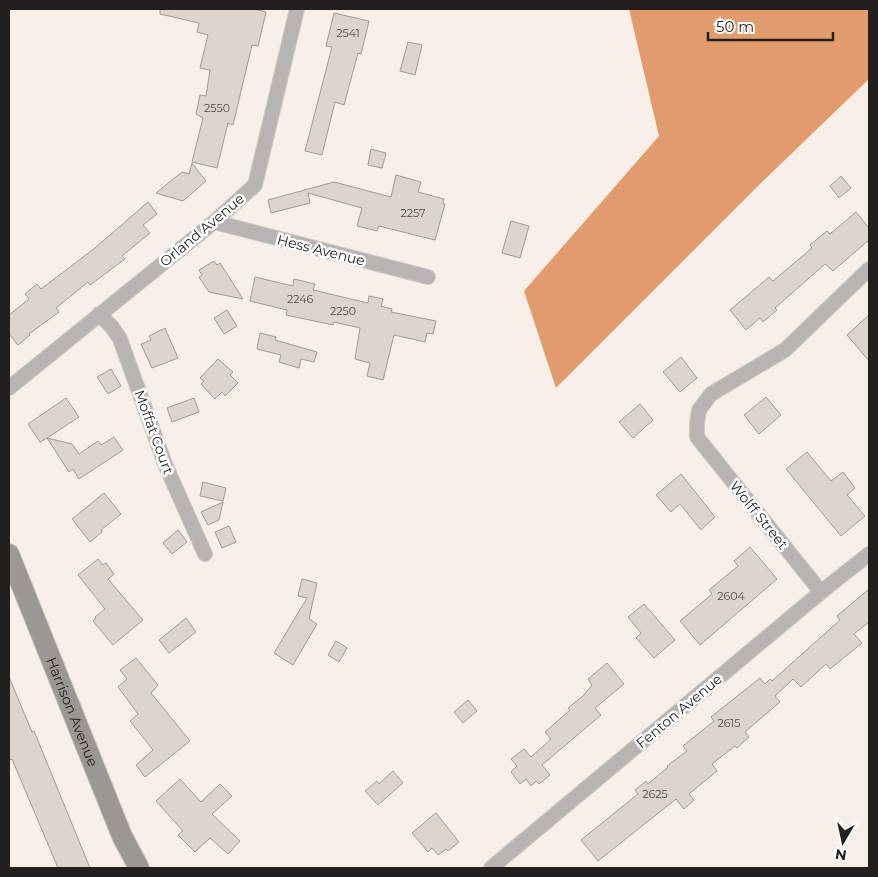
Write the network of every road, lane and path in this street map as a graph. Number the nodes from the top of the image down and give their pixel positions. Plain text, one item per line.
1 (297, 9) edge
2 (214, 222) junction
3 (869, 269) edge
4 (428, 277) dead end
5 (99, 314) junction
6 (9, 388) edge
7 (9, 554) edge
8 (205, 554) dead end
9 (869, 554) edge
10 (821, 592) junction
11 (139, 868) edge
12 (491, 868) edge

1 - 2 street, Orland Avenue
2 - 4 street, Hess Avenue
2 - 5 street, Orland Avenue
3 - 10 street, Wolff Street
5 - 6 street, Orland Avenue
5 - 8 street, Moffat Court
7 - 11 main road, Harrison Avenue
9 - 10 street, Fenton Avenue
10 - 12 street, Fenton Avenue

